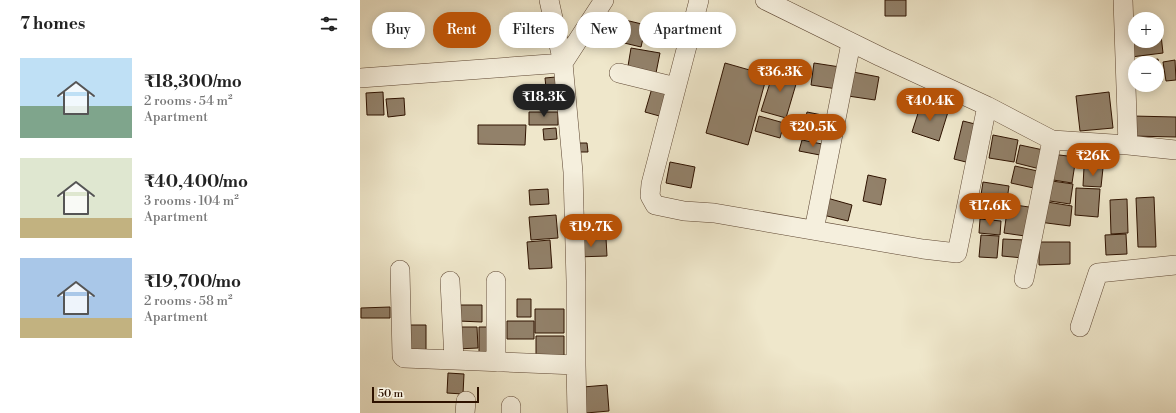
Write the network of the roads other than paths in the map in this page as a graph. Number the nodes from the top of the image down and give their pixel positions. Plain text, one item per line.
1 (549, 0) edge
2 (604, 0) edge
3 (699, 0) edge
4 (764, 0) edge
5 (1122, 0) edge
6 (851, 43) junction
7 (563, 63) junction
8 (619, 73) dead end
9 (360, 78) edge
10 (676, 87) junction
11 (987, 106) junction
12 (1052, 140) junction
13 (1128, 145) junction
14 (1176, 150) edge
15 (814, 230) junction
16 (1176, 265) edge
17 (400, 270) dead end
18 (1024, 279) dead end
19 (450, 281) dead end
20 (496, 281) dead end
21 (1080, 327) dead end
22 (454, 360) junction
23 (496, 362) junction
24 (576, 365) junction
25 (577, 413) edge

1 - 7 street
2 - 7 street
3 - 10 street
4 - 6 street
5 - 13 street
6 - 11 street
6 - 15 street
7 - 9 street
7 - 24 street
8 - 10 street
10 - 15 street
11 - 12 street
11 - 15 street
12 - 13 street
12 - 18 street
13 - 14 street
16 - 21 street
17 - 22 street
19 - 22 street
20 - 23 street
22 - 23 street
23 - 24 street
24 - 25 street

